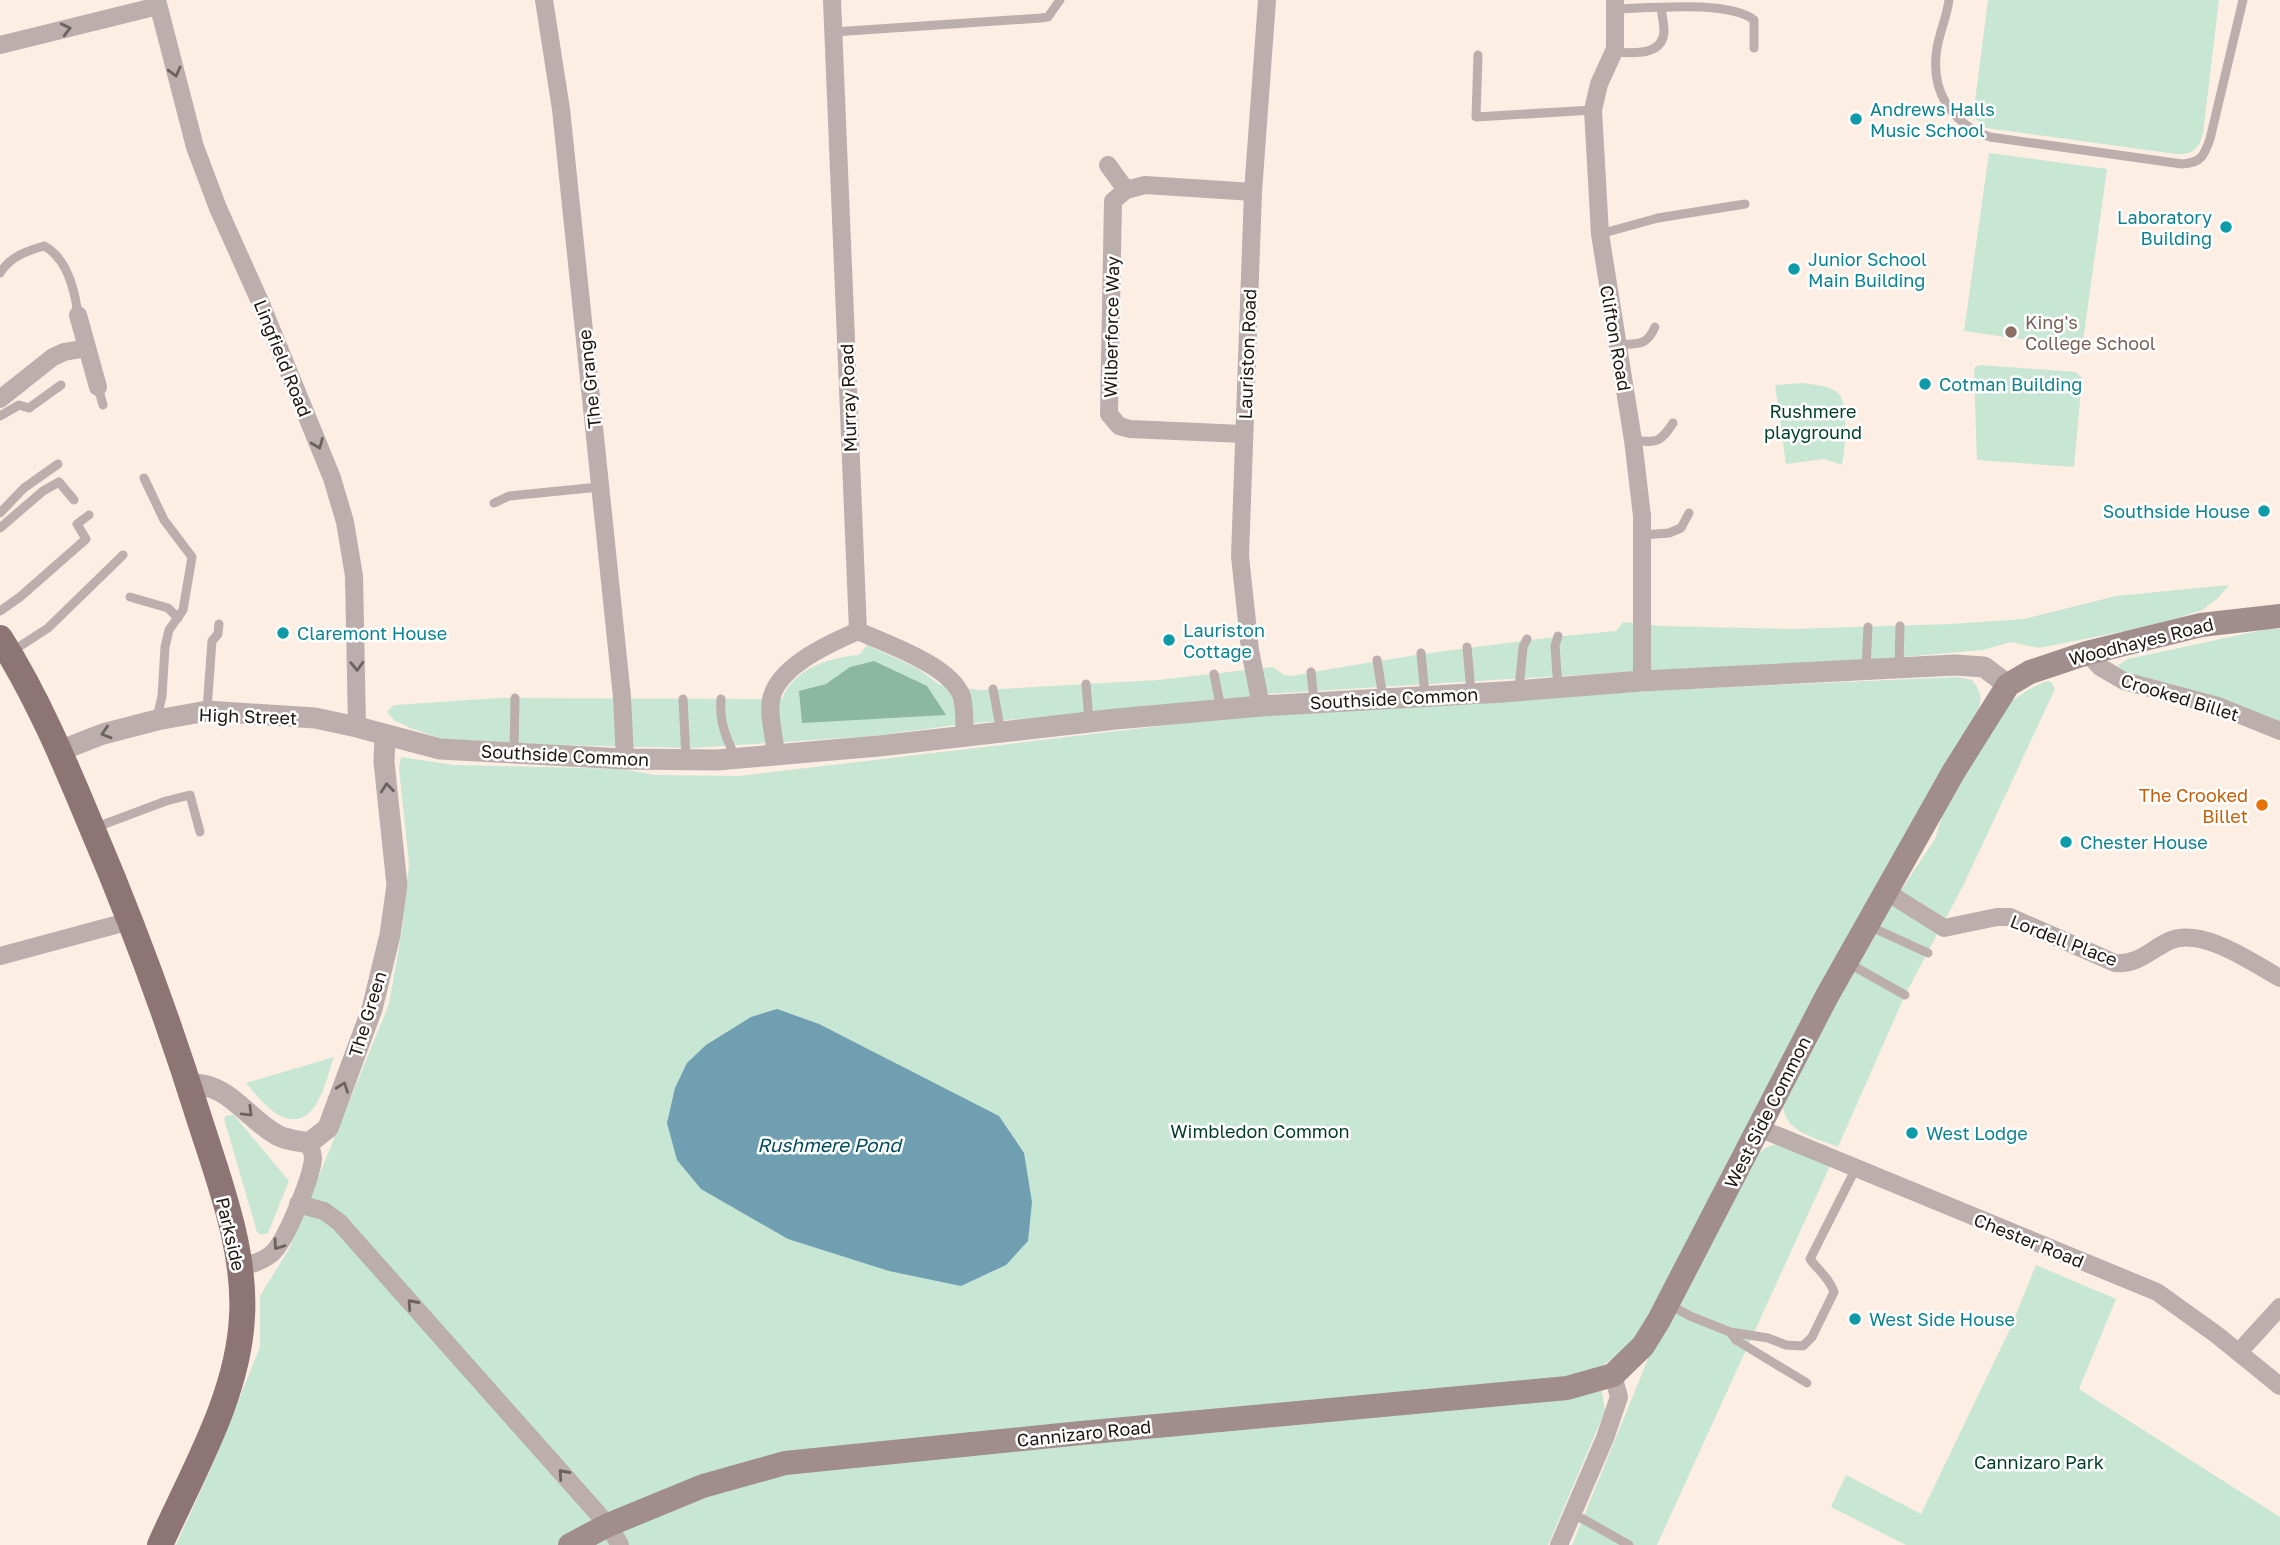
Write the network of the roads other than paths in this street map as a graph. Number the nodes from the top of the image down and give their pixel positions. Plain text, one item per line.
1 (544, 0) edge
2 (832, 0) edge
3 (1060, 0) edge
4 (1267, 0) edge
5 (1949, 0) edge
6 (2243, 0) edge
7 (157, 3) edge
8 (1615, 5) edge
9 (1661, 8) junction
10 (834, 33) junction
11 (0, 45) edge
12 (1754, 48) dead end
13 (1614, 52) junction
14 (1478, 55) dead end
15 (1593, 110) junction
16 (1108, 165) dead end
17 (1126, 190) junction
18 (1253, 192) junction
19 (1745, 204) dead end
20 (1600, 234) junction
21 (0, 273) edge
22 (78, 314) joint
23 (1655, 327) dead end
24 (1618, 345) junction
25 (87, 348) junction
26 (61, 385) dead end
27 (98, 387) joint
28 (0, 399) edge
29 (103, 405) dead end
30 (0, 416) edge
31 (1674, 423) dead end
32 (1244, 434) junction
33 (1633, 440) junction
34 (58, 464) dead end
35 (144, 478) dead end
36 (599, 487) junction
37 (74, 500) dead end
38 (494, 503) dead end
39 (0, 513) edge
40 (1689, 513) dead end
41 (89, 515) dead end
42 (0, 528) edge
43 (1643, 535) junction
44 (123, 555) dead end
45 (130, 597) dead end
46 (0, 611) edge
47 (2280, 616) edge
48 (178, 618) junction
49 (219, 624) dead end
50 (1899, 626) dead end
51 (1868, 627) dead end
52 (858, 631) junction
53 (1558, 636) dead end
54 (3, 642) edge
55 (1522, 642) dead end
56 (1467, 647) dead end
57 (1421, 653) dead end
58 (2087, 653) junction
59 (1377, 660) dead end
60 (1898, 668) junction
61 (1866, 670) junction
62 (1311, 672) dead end
63 (1214, 674) dead end
64 (1642, 681) junction
65 (1086, 684) dead end
66 (2008, 685) junction
67 (1558, 688) junction
68 (993, 689) dead end
69 (1519, 691) junction
70 (1471, 694) junction
71 (1425, 697) junction
72 (515, 698) dead end
73 (683, 699) dead end
74 (721, 699) dead end
75 (1383, 699) junction
76 (1314, 703) junction
77 (1261, 706) junction
78 (207, 711) junction
79 (1221, 711) junction
80 (157, 720) junction
81 (1089, 723) junction
82 (357, 727) junction
83 (2280, 731) edge
84 (1001, 732) junction
85 (385, 735) junction
86 (965, 736) junction
87 (59, 751) junction
88 (514, 753) junction
89 (776, 755) junction
90 (625, 759) junction
91 (736, 759) junction
92 (686, 760) junction
93 (92, 829) junction
94 (200, 832) dead end
95 (1887, 892) junction
96 (130, 921) junction
97 (1868, 925) junction
98 (1928, 953) dead end
99 (0, 956) edge
100 (1846, 962) junction
101 (2280, 978) edge
102 (1905, 995) dead end
103 (188, 1084) junction
104 (1759, 1128) junction
105 (309, 1143) junction
106 (1856, 1168) junction
107 (299, 1204) junction
108 (239, 1267) junction
109 (1668, 1304) junction
110 (2280, 1307) edge
111 (1730, 1332) junction
112 (2239, 1352) junction
113 (1613, 1375) junction
114 (1807, 1383) dead end
115 (2280, 1386) edge
116 (1572, 1515) junction
117 (614, 1535) edge
118 (159, 1545) edge
119 (570, 1545) edge
120 (1559, 1545) edge
121 (1629, 1545) edge

1 - 36 street, The Grange
2 - 10 street, Murray Road
3 - 10 lane
4 - 18 street, Lauriston Road
5 - 6 lane
11 -> 7 street
7 -> 82 street, Lingfield Road
8 - 9 lane
8 - 13 street, Clifton Road
9 - 12 lane
9 - 13 lane
10 - 52 street, Murray Road
13 - 15 street, Clifton Road
14 - 15 lane
15 - 20 street, Clifton Road
16 - 17 street
17 - 18 street
17 - 32 street, Wilberforce Way
18 - 32 street, Lauriston Road
19 - 20 lane
20 - 24 street, Clifton Road
21 - 22 lane
22 - 25 street
23 - 24 lane
24 - 33 street, Clifton Road
25 - 27 street
25 - 28 street
26 - 30 lane
27 - 29 lane
31 - 33 lane
32 - 77 street, Lauriston Road
33 - 43 street, Clifton Road
34 - 39 lane
35 - 48 lane
36 - 38 lane
36 - 90 street, The Grange
37 - 42 lane
40 - 43 lane
41 - 46 lane
43 - 64 street, Clifton Road
44 - 54 lane
45 - 48 lane
47 - 58 main road, Woodhayes Road
48 - 80 lane
49 - 78 lane
50 - 60 lane
51 - 61 lane
52 - 86 street
52 - 89 street
53 - 67 lane
54 - 87 main road
55 - 69 lane
56 - 70 lane
57 - 71 lane
58 - 66 main road, Woodhayes Road
58 - 83 street, Crooked Billet
59 - 75 lane
60 - 61 street, Southside Common
60 - 66 street, Southside Common
61 - 64 street, Southside Common
62 - 76 lane
63 - 79 lane
64 - 67 street, Southside Common
65 - 81 lane
66 - 95 main road, West Side Common
67 - 69 street, Southside Common
68 - 84 lane
69 - 70 street, Southside Common
70 - 71 street, Southside Common
71 - 75 street, Southside Common
72 - 88 lane
73 - 92 lane
74 - 91 lane
75 - 76 street, Southside Common
76 - 77 street, Southside Common
77 - 79 street, Southside Common
78 - 80 street, High Street
78 - 82 street, High Street
79 - 81 street, Southside Common
80 -> 87 street, High Street
81 - 84 street, Southside Common
82 - 85 street, Southside Common
84 - 86 street, Southside Common
85 - 88 street, Southside Common
105 -> 85 street, The Green
86 - 89 street, Southside Common
87 - 93 main road
88 - 90 street, Southside Common
89 - 91 street, Southside Common
90 - 92 street, Southside Common
91 - 92 street, Southside Common
93 - 94 lane
93 - 96 main road
95 - 97 main road, West Side Common
95 - 101 street, Lordell Place
96 - 99 street
96 - 103 main road, Parkside
97 - 98 lane
97 - 100 main road, West Side Common
100 - 102 lane
100 - 104 main road, West Side Common
103 -> 105 street
103 - 108 main road, Parkside
104 - 106 street, Chester Road
104 - 109 main road, West Side Common
105 - 107 street
106 - 111 lane
106 - 112 street, Chester Road
107 -> 108 street
117 -> 107 street
108 - 118 main road, Parkside
109 - 111 lane
109 - 113 main road, West Side Common
110 - 112 street
111 - 114 lane
112 - 115 street, Chester Road
113 - 116 street
113 - 117 main road, Cannizaro Road
116 - 120 street
116 - 121 lane
117 - 119 main road, Cannizaro Road

